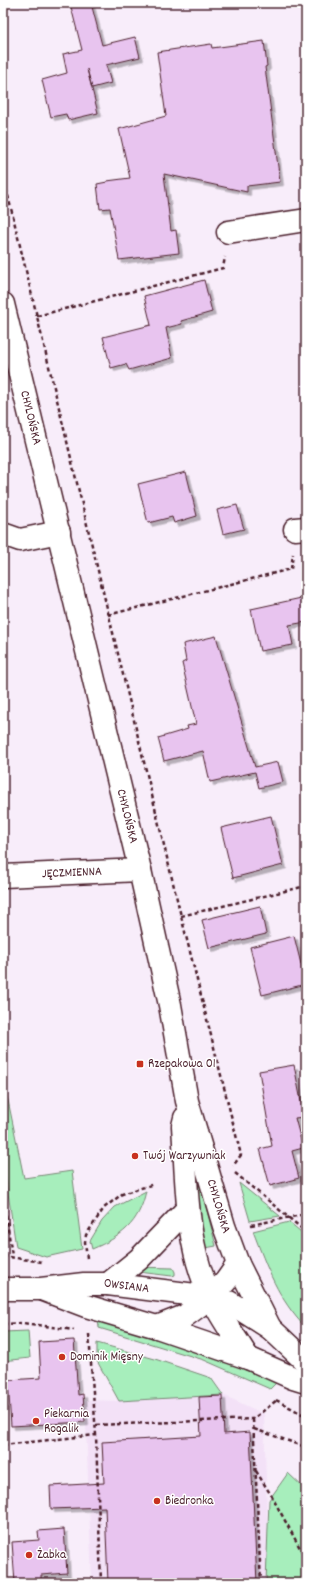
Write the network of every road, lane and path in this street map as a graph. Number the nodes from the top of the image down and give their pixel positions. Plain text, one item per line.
1 (3, 176) edge
2 (306, 220) edge
3 (228, 232) joint
4 (3, 304) edge
5 (37, 316) junction
6 (301, 528) edge
7 (58, 532) junction
8 (3, 534) edge
9 (108, 615) junction
10 (140, 870) junction
11 (3, 876) edge
12 (306, 886) edge
13 (181, 916) junction
14 (187, 1101) junction
15 (230, 1169) junction
16 (232, 1176) dead end
17 (154, 1184) dead end
18 (3, 1194) edge
19 (188, 1208) junction
20 (306, 1214) edge
21 (288, 1217) junction
22 (247, 1226) dead end
23 (306, 1232) edge
24 (3, 1233) edge
25 (9, 1239) junction
26 (3, 1256) edge
27 (12, 1256) junction
28 (87, 1258) dead end
29 (44, 1262) dead end
30 (238, 1264) junction
31 (108, 1284) junction
32 (3, 1289) edge
33 (41, 1289) junction
34 (211, 1297) junction
35 (3, 1324) edge
36 (157, 1326) junction
37 (270, 1328) junction
38 (81, 1331) dead end
39 (89, 1332) dead end
40 (248, 1358) junction
41 (306, 1362) edge
42 (306, 1382) edge
43 (306, 1416) edge
44 (253, 1419) junction
45 (96, 1425) junction
46 (254, 1429) junction
47 (96, 1435) junction
48 (3, 1445) edge
49 (306, 1447) edge
50 (255, 1470) junction
51 (306, 1559) edge
52 (101, 1583) edge
53 (261, 1583) edge

1 - 5 path
2 - 3 street
3 - 5 path
4 - 7 street, CHYLOŃSKA
5 - 9 path
6 - 9 path
7 - 8 street
7 - 10 street, CHYLOŃSKA
9 - 13 path
10 - 11 street, JĘCZMIENNA
10 - 14 street, CHYLOŃSKA
12 - 13 path
13 - 15 path
14 - 19 street, CHYLOŃSKA
14 - 30 street, CHYLOŃSKA
15 - 16 path
15 - 21 path
17 - 28 path
18 - 25 path
19 - 31 street
19 - 34 street, CHYLOŃSKA
20 - 21 path
21 - 22 path
21 - 23 path
24 - 25 path
25 - 27 path
26 - 27 path
27 - 29 path
30 - 34 street
30 - 37 street, CHYLOŃSKA
31 - 33 street, OWSIANA
31 - 34 street, OWSIANA
32 - 33 street, OWSIANA
33 - 36 street, OWSIANA
34 - 36 street
34 - 37 street, CHYLOŃSKA
34 - 40 street, CHYLOŃSKA
35 - 38 path
36 - 40 street
37 - 41 street, CHYLOŃSKA
39 - 45 path
40 - 42 street
43 - 44 path
44 - 45 path
44 - 46 path
45 - 47 path
46 - 49 path
46 - 50 path
47 - 48 path
47 - 52 path
50 - 51 path
50 - 53 path

